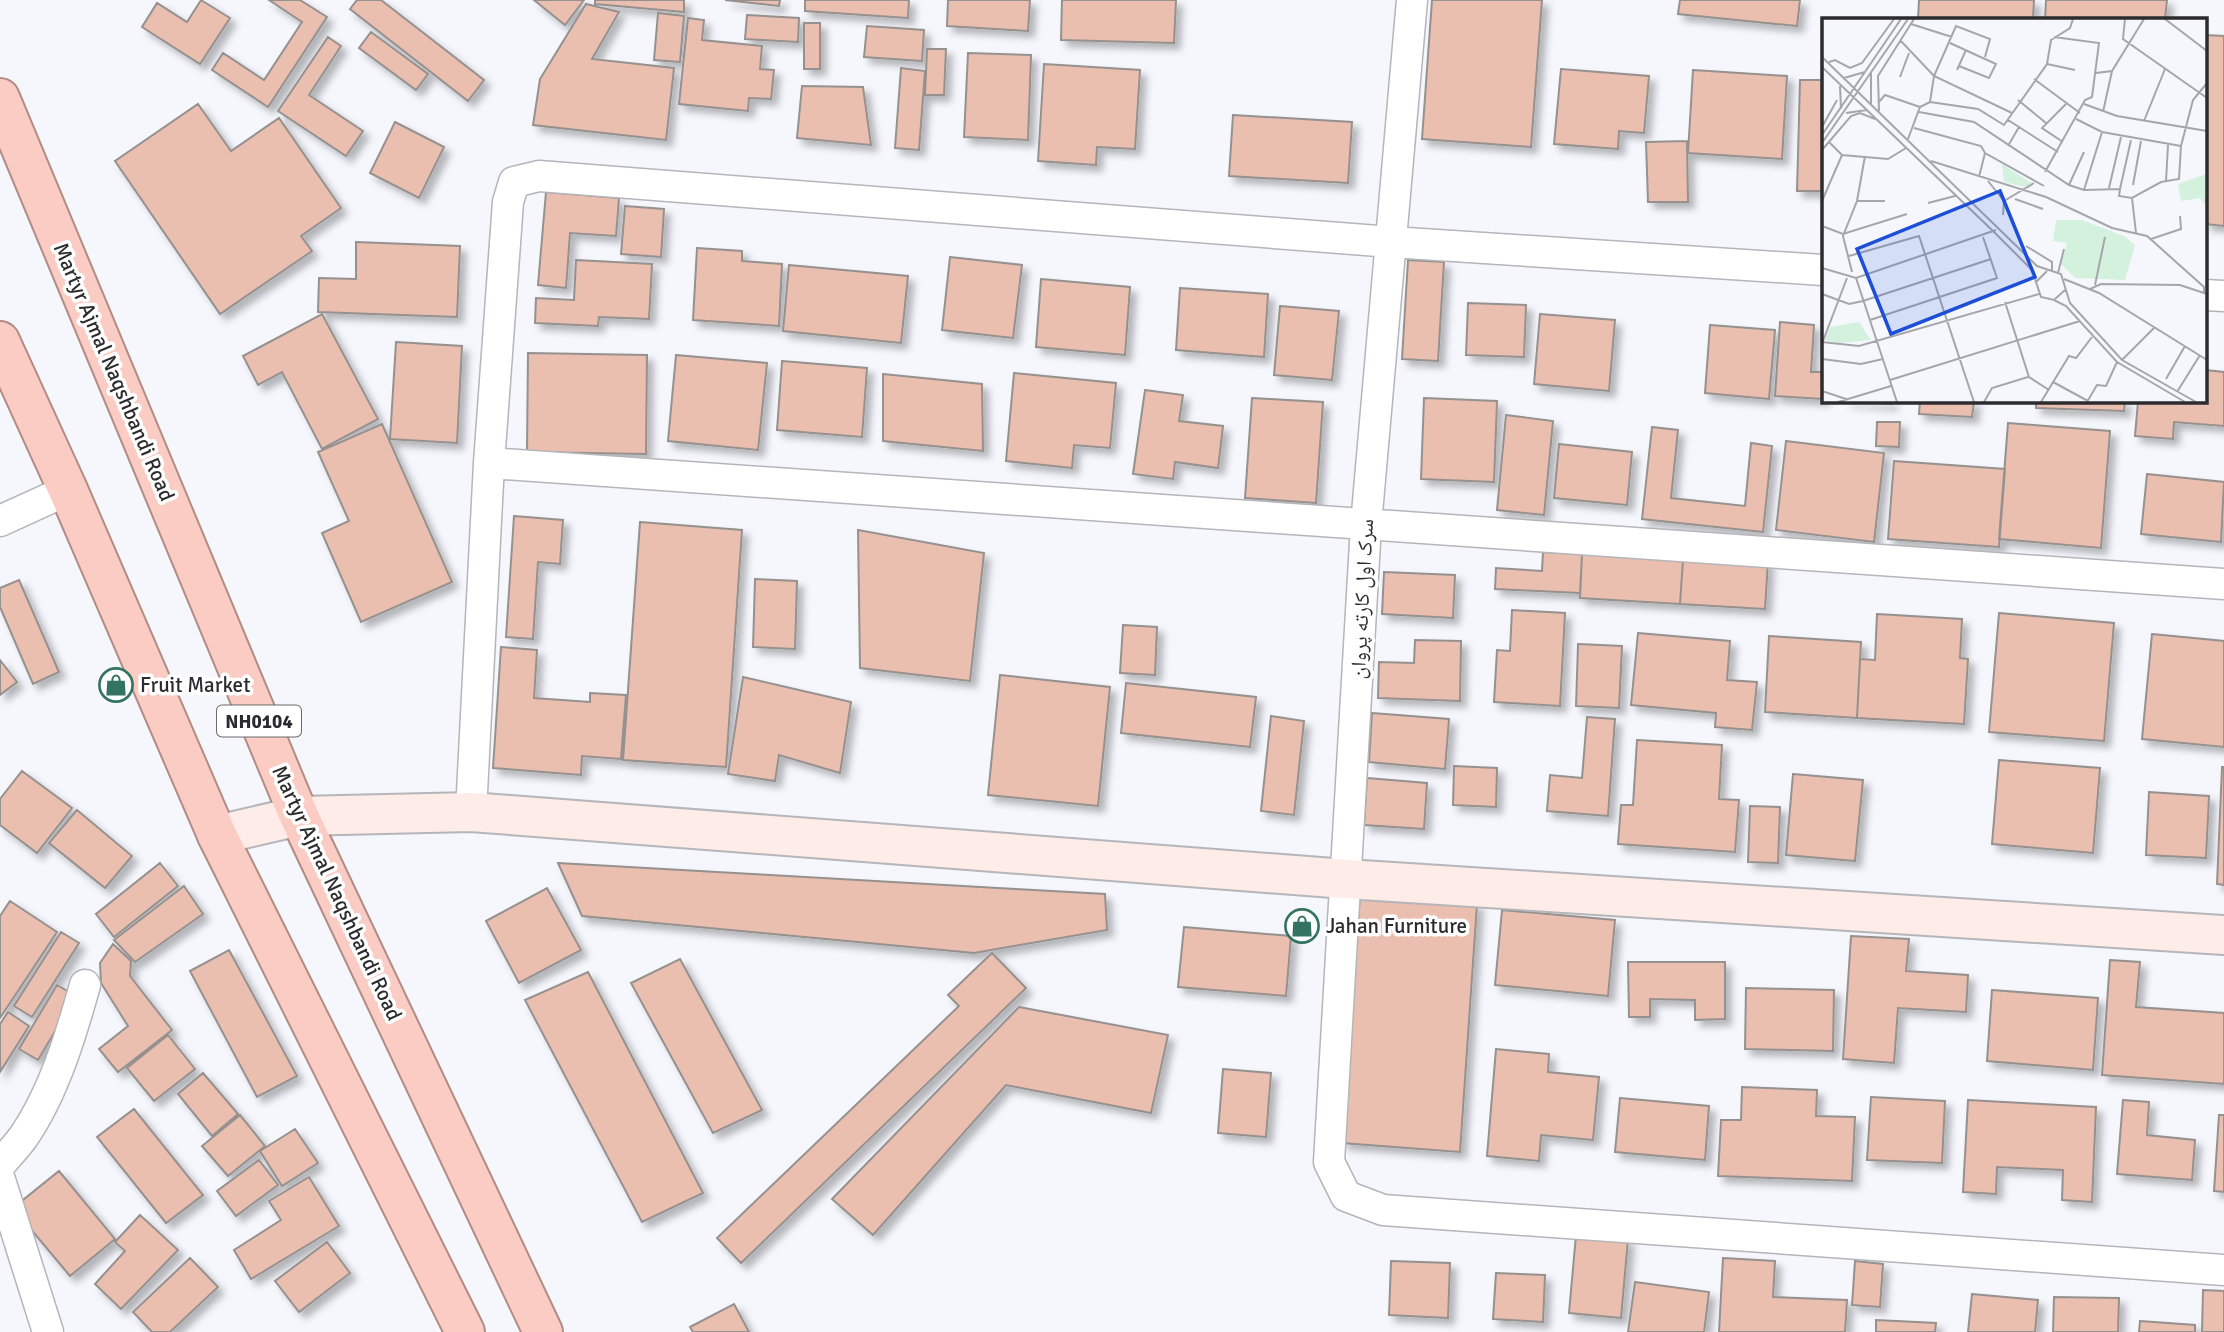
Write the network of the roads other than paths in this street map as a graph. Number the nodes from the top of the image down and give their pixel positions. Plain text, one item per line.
1 (1412, 0) edge
2 (0, 99) edge
3 (1391, 242) junction
4 (1822, 270) edge
5 (2206, 295) edge
6 (2224, 296) edge
7 (0, 341) edge
8 (489, 463) junction
9 (68, 491) junction
10 (0, 521) edge
11 (1366, 525) junction
12 (2224, 584) edge
13 (471, 812) junction
14 (299, 816) junction
15 (217, 835) junction
16 (1346, 879) junction
17 (2224, 935) edge
18 (85, 985) dead end
19 (0, 1165) edge
20 (0, 1180) edge
21 (2224, 1270) edge
22 (48, 1332) edge
23 (466, 1332) edge
24 (543, 1332) edge

1 - 3 street, سرک اول کارته پروان
2 - 14 highway, Martyr Ajmal Naqshbandi Road / NH0104
3 - 4 street
3 - 8 street
3 - 11 street, سرک اول کارته پروان
5 - 6 street
7 - 9 highway
8 - 11 street
8 - 13 street
9 - 10 street
9 - 15 highway
11 - 12 street
11 - 16 street, سرک اول کارته پروان
13 - 14 main road
13 - 16 main road
14 - 15 main road
14 - 24 highway, Martyr Ajmal Naqshbandi Road / NH0104
15 - 23 highway
16 - 17 main road
16 - 21 street, سرک اول کارته پروان
18 - 19 street
20 - 22 street

